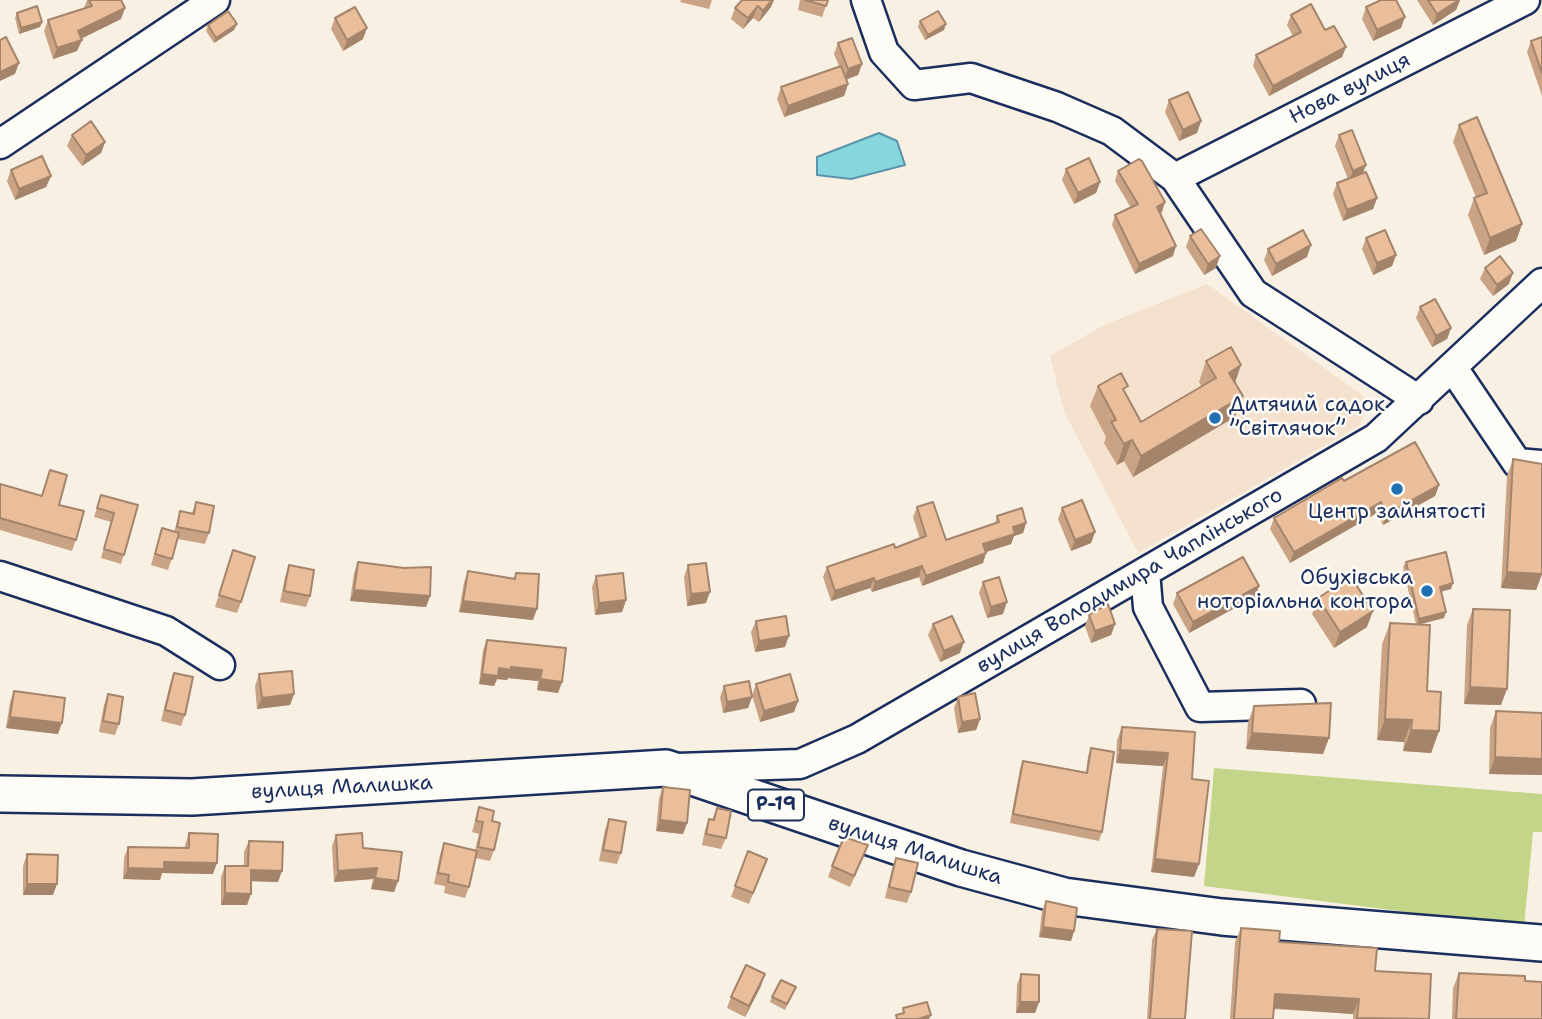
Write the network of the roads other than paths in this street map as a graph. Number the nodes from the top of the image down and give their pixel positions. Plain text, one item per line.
1 (215, 0) edge
2 (866, 0) edge
3 (1525, 0) edge
4 (0, 144) edge
5 (1175, 178) junction
6 (1542, 283) edge
7 (1453, 368) junction
8 (1419, 400) junction
9 (1542, 465) edge
10 (1145, 572) junction
11 (0, 576) edge
12 (220, 665) dead end
13 (1301, 704) edge
14 (666, 768) junction
15 (0, 794) edge
16 (1542, 943) edge

1 - 4 street
2 - 5 street
3 - 5 street, Нова вулиця
5 - 8 street
6 - 7 street, вулиця Володимира Чаплінського
7 - 8 street, вулиця Володимира Чаплінського
7 - 9 street
8 - 10 street, вулиця Володимира Чаплінського
10 - 13 street
10 - 14 street, вулиця Володимира Чаплінського
11 - 12 street
14 - 15 main road, вулиця Малишка / Р-19
14 - 16 main road, вулиця Малишка / Р-19

